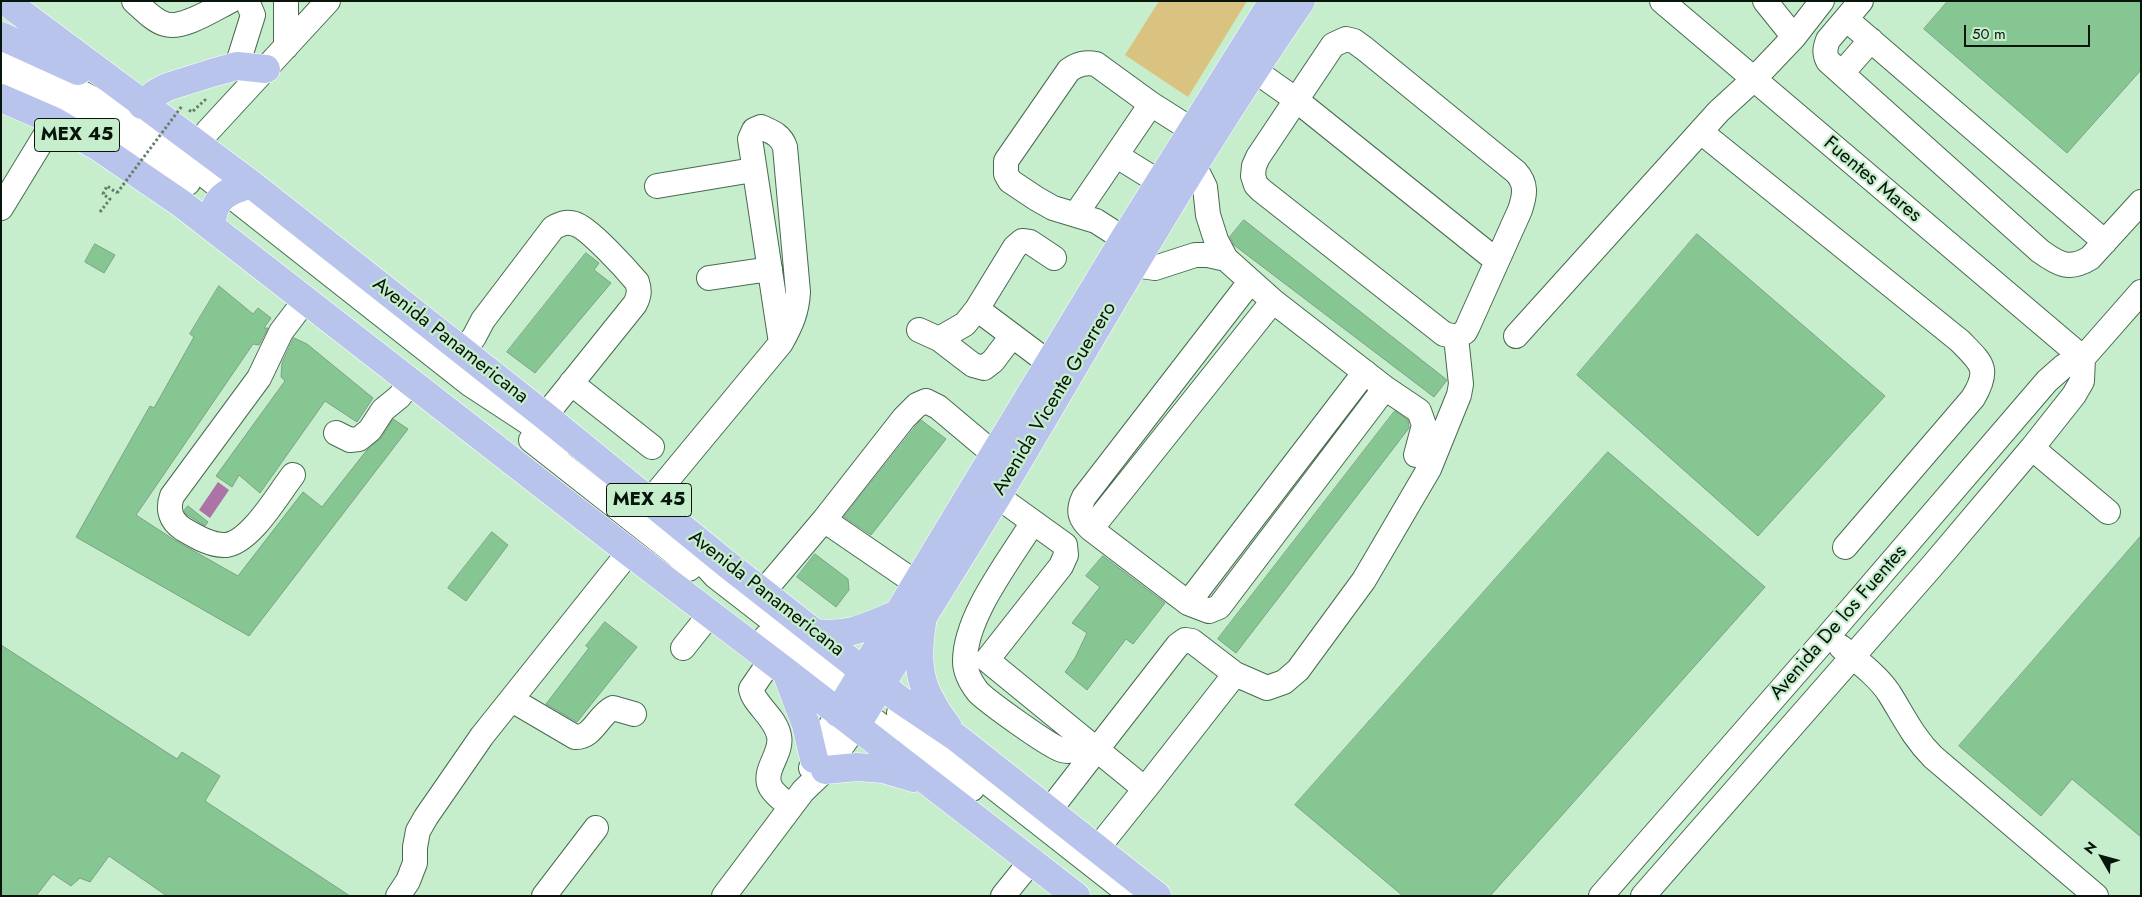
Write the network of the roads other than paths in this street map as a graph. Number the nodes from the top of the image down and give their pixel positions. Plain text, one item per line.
1 (134, 1) edge
2 (230, 1) edge
3 (247, 1) edge
4 (286, 1) edge
5 (328, 1) edge
6 (1273, 1) edge
7 (1300, 1) edge
8 (1662, 1) edge
9 (1765, 1) edge
10 (1822, 1) edge
11 (1861, 1) edge
12 (12, 3) edge
13 (197, 8) edge
14 (1846, 19) junction
15 (1, 36) edge
16 (1794, 37) junction
17 (1871, 40) junction
18 (286, 47) junction
19 (1, 57) edge
20 (238, 66) junction
21 (266, 69) junction
22 (1254, 70) junction
23 (1842, 74) junction
24 (1, 77) edge
25 (1754, 79) junction
26 (1, 98) edge
27 (1295, 99) junction
28 (1151, 104) junction
29 (142, 105) junction
30 (54, 121) junction
31 (1192, 130) junction
32 (1701, 132) junction
33 (198, 145) junction
34 (1116, 156) junction
35 (1195, 167) junction
36 (753, 170) junction
37 (1159, 182) junction
38 (656, 186) dead end
39 (226, 202) junction
40 (2141, 202) edge
41 (1, 208) edge
42 (1076, 214) junction
43 (1124, 238) junction
44 (2104, 242) junction
45 (1054, 258) dead end
46 (1226, 259) junction
47 (1497, 261) junction
48 (1134, 265) junction
49 (770, 269) junction
50 (709, 278) dead end
51 (1250, 282) junction
52 (2141, 292) edge
53 (306, 299) junction
54 (1273, 301) junction
55 (977, 309) junction
56 (1012, 336) junction
57 (1516, 336) dead end
58 (1456, 337) junction
59 (781, 342) junction
60 (463, 350) junction
61 (2083, 358) junction
62 (1049, 363) junction
63 (1365, 372) junction
64 (411, 382) junction
65 (571, 383) junction
66 (1385, 388) junction
67 (545, 416) junction
68 (336, 433) dead end
69 (652, 447) dead end
70 (2032, 448) junction
71 (994, 454) junction
72 (1416, 455) dead end
73 (293, 474) dead end
74 (997, 496) junction
75 (650, 500) junction
76 (2108, 512) dead end
77 (824, 520) junction
78 (1033, 522) junction
79 (1091, 529) junction
80 (1845, 547) dead end
81 (629, 552) junction
82 (916, 583) junction
83 (763, 592) junction
84 (1188, 603) junction
85 (710, 614) junction
86 (910, 616) junction
87 (815, 633) junction
88 (1828, 636) junction
89 (683, 648) dead end
90 (1853, 657) junction
91 (976, 661) junction
92 (778, 665) junction
93 (1236, 674) junction
94 (860, 698) junction
95 (512, 700) junction
96 (634, 714) dead end
97 (957, 738) junction
98 (1091, 745) junction
99 (819, 765) junction
100 (929, 783) junction
101 (1145, 789) junction
102 (797, 799) junction
103 (1049, 811) junction
104 (596, 828) dead end
105 (1097, 848) junction
106 (1032, 860) junction
107 (398, 896) edge
108 (544, 896) edge
109 (724, 896) edge
110 (1004, 896) edge
111 (1076, 896) edge
112 (1116, 896) edge
113 (1132, 896) edge
114 (1157, 896) edge
115 (1601, 896) edge
116 (1644, 896) edge
117 (2096, 896) edge

1 - 13 street
2 - 13 street
3 - 20 street
4 - 18 street
5 - 18 street
6 - 31 main road, Avenida Vicente Guerrero
7 - 22 main road, Avenida Vicente Guerrero
8 - 25 street, Fuentes Mares
9 - 16 street
10 - 16 street
11 - 14 street
12 - 29 main road, MEX 45
14 - 17 street
14 - 23 street
15 - 29 main road, MEX 45
16 - 25 street
17 - 23 street
17 - 44 street
18 - 21 street
19 - 39 street
20 - 21 main road
20 - 29 main road
21 - 33 street
22 - 27 street
22 - 35 main road, Avenida Vicente Guerrero
23 - 44 street
24 - 39 street
25 - 32 street
25 - 61 street, Fuentes Mares
26 - 30 main road, MEX 45
27 - 47 street
27 - 47 street
27 - 58 street
28 - 31 street
28 - 34 street
28 - 42 street
29 - 33 main road, Avenida Panamericana / MEX 45
30 - 39 main road, Avenida Panamericana / MEX 45
30 - 41 street
31 - 37 main road, Avenida Vicente Guerrero
32 - 57 street
32 - 80 street
33 - 39 main road, Avenida Panamericana / MEX 45
34 - 37 street
34 - 42 street
35 - 46 street
35 - 48 main road, Avenida Vicente Guerrero
36 - 38 street
36 - 49 street
36 - 59 street
37 - 43 main road, Avenida Vicente Guerrero
39 - 53 main road, Avenida Panamericana / MEX 45
39 - 60 main road, Avenida Panamericana / MEX 45
39 - 94 street
40 - 44 street
42 - 43 street
43 - 62 main road, Avenida Vicente Guerrero
45 - 55 street
46 - 48 street
46 - 51 street
47 - 58 street
48 - 74 main road, Avenida Vicente Guerrero
49 - 50 street
49 - 59 street
51 - 54 street
51 - 79 street
52 - 61 street, Avenida De los Fuentes
53 - 64 main road, Avenida Panamericana / MEX 45
53 - 73 street
54 - 63 street
54 - 79 street
55 - 56 street
55 - 56 street
56 - 62 street
58 - 93 street
59 - 75 street
60 - 65 street
60 - 67 main road, Avenida Panamericana / MEX 45
61 - 70 street, Avenida De los Fuentes
61 - 88 street, Avenida De los Fuentes
62 - 71 main road, Avenida Vicente Guerrero
63 - 66 street
63 - 84 street
64 - 68 street
64 - 81 main road, Avenida Panamericana / MEX 45
65 - 67 street
65 - 69 street
66 - 72 street
66 - 84 street
67 - 75 main road, Avenida Panamericana / MEX 45
70 - 76 street
70 - 90 street, Avenida De los Fuentes
71 - 77 street
71 - 82 main road, Avenida Vicente Guerrero
74 - 78 street
74 - 86 main road, Avenida Vicente Guerrero
75 - 83 main road, Avenida Panamericana / MEX 45
77 - 82 street
77 - 83 street
78 - 91 street
78 - 91 street
79 - 84 street
81 - 85 main road, Avenida Panamericana / MEX 45
81 - 95 street
82 - 86 main road, Avenida Vicente Guerrero
83 - 87 main road, Avenida Panamericana / MEX 45
85 - 89 street
85 - 92 main road, Avenida Panamericana / MEX 45
86 - 87 main road
86 - 94 main road, Avenida Vicente Guerrero
86 - 97 main road
87 - 94 main road, Avenida Panamericana / MEX 45
88 - 90 street
88 - 115 street, Avenida De los Fuentes
90 - 116 street, Avenida De los Fuentes
90 - 117 street
91 - 98 street
92 - 94 main road, Avenida Panamericana / MEX 45
92 - 99 main road
92 - 102 street
93 - 98 street
93 - 101 street
94 - 97 main road, Avenida Panamericana / MEX 45
94 - 99 street, Avenida Vicente Guerrero
94 - 100 main road, Avenida Panamericana / MEX 45
94 - 112 street
94 - 113 street
95 - 96 street
95 - 107 street
97 - 103 main road, Avenida Panamericana / MEX 45
98 - 101 street
98 - 103 street
99 - 100 main road
99 - 102 street, Avenida Vicente Guerrero
100 - 106 main road, Avenida Panamericana / MEX 45
101 - 105 street
102 - 109 street, Avenida Vicente Guerrero
103 - 105 main road, Avenida Panamericana / MEX 45
104 - 108 street
105 - 114 main road, Avenida Panamericana / MEX 45
106 - 110 street
106 - 111 main road, Avenida Panamericana / MEX 45

